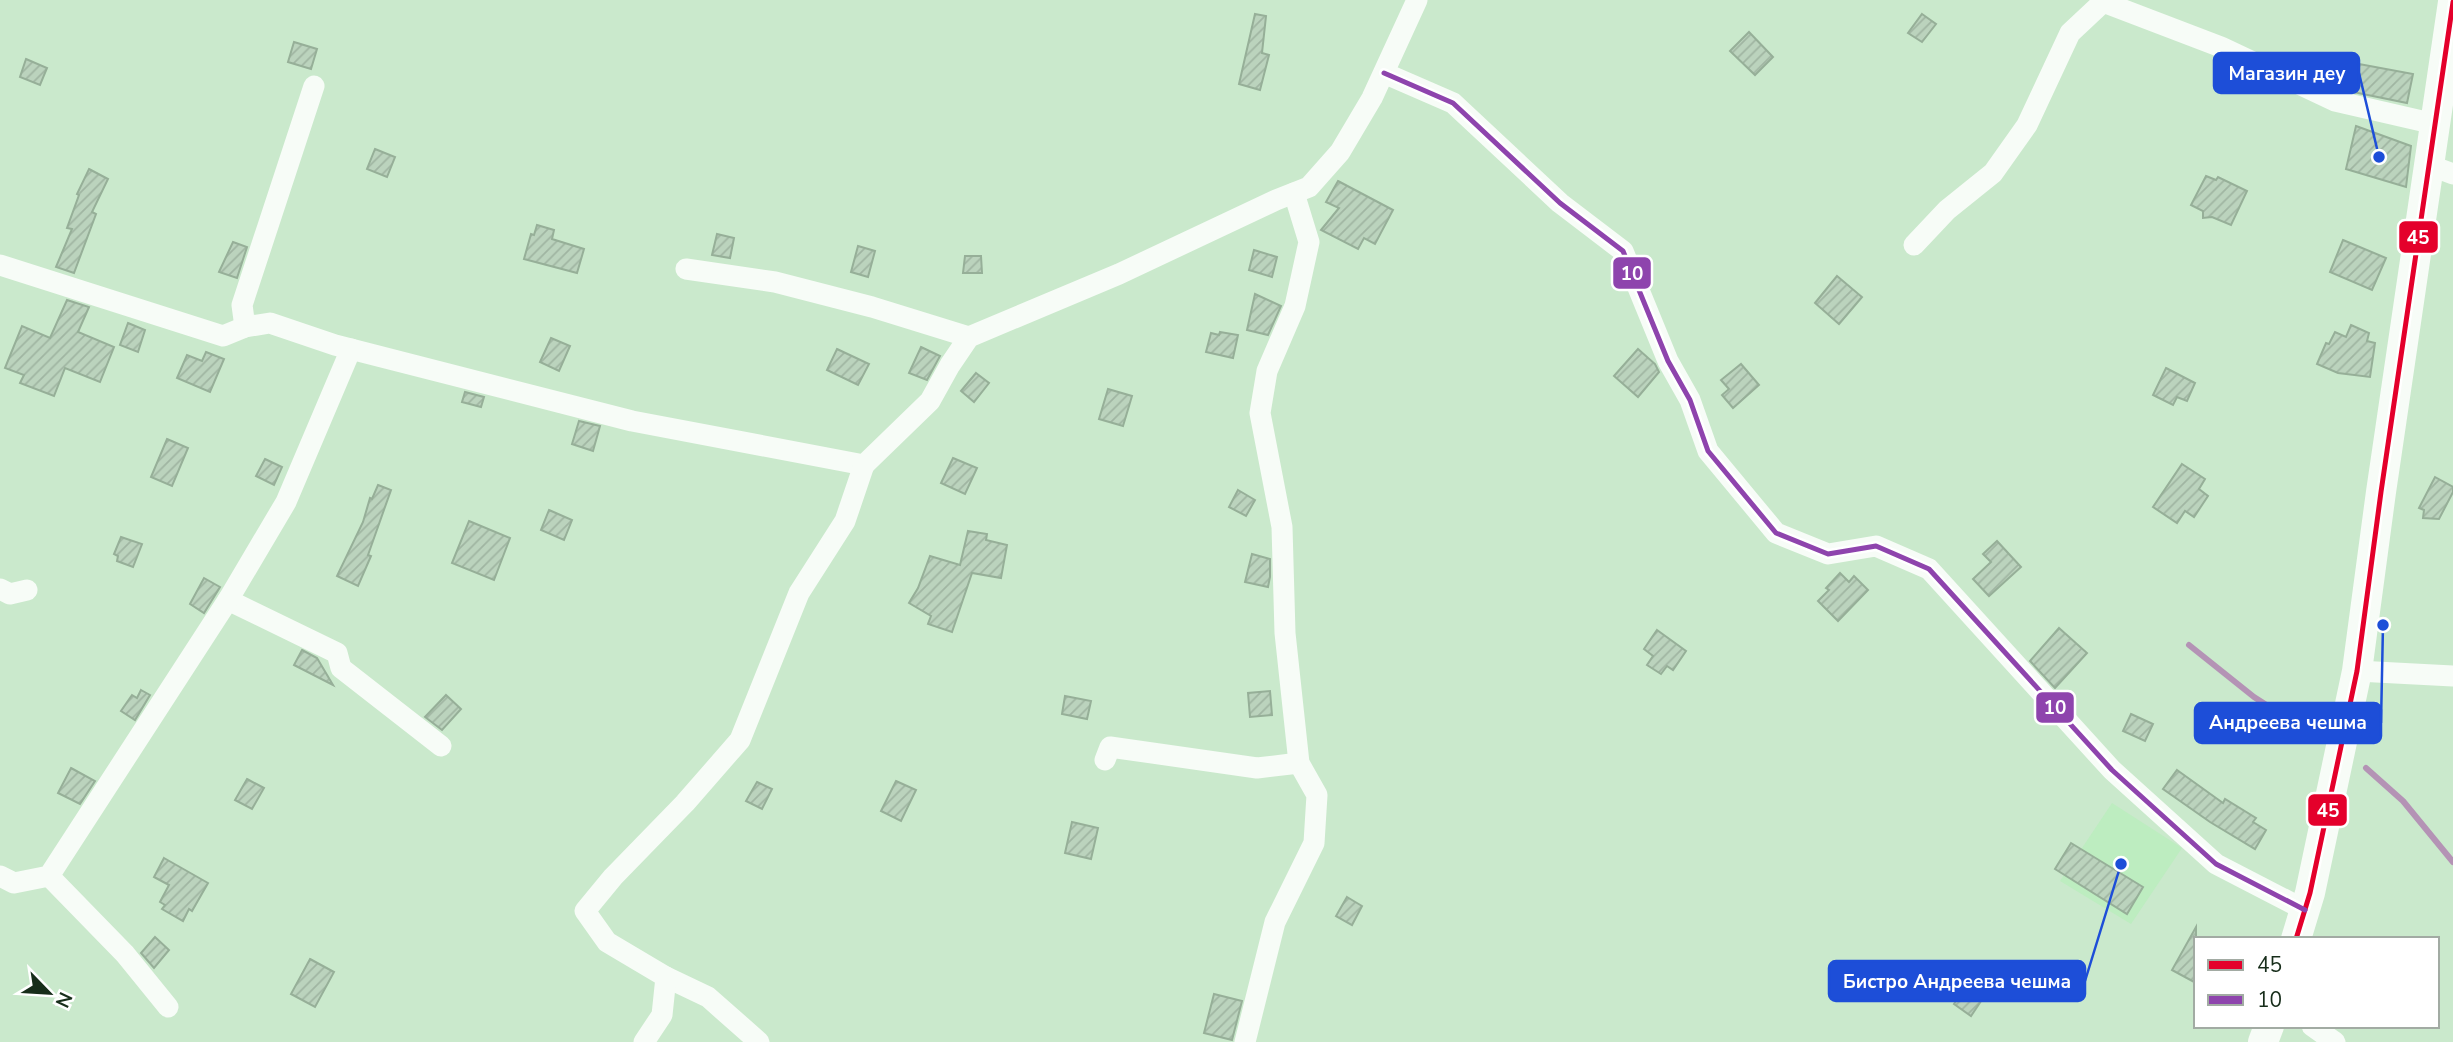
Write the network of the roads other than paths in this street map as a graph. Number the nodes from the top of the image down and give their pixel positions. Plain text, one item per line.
1 (1417, 0) edge
2 (2452, 13) edge
3 (1384, 73) junction
4 (314, 86) dead end
5 (2435, 124) junction
6 (2441, 169) edge
7 (1294, 193) junction
8 (1914, 245) dead end
9 (0, 265) edge
10 (686, 269) dead end
11 (245, 327) junction
12 (969, 337) junction
13 (351, 349) junction
14 (864, 465) junction
15 (0, 589) edge
16 (27, 590) dead end
17 (228, 600) junction
18 (2357, 671) junction
19 (2453, 676) edge
20 (441, 746) dead end
21 (1105, 760) dead end
22 (1299, 763) junction
23 (0, 876) edge
24 (49, 876) junction
25 (2305, 910) junction
26 (2297, 937) edge
27 (666, 977) junction
28 (168, 1007) dead end
29 (2315, 1028) edge
30 (644, 1042) edge
31 (759, 1042) edge
32 (1245, 1042) edge
33 (2335, 1042) edge

1 - 3 street
2 - 5 street
3 - 7 street
3 - 25 street
4 - 11 street
5 - 6 street
5 - 8 street
6 - 18 street
7 - 12 street
7 - 22 street
9 - 11 street
10 - 12 street
11 - 13 street
12 - 14 street
13 - 14 street
13 - 17 street
14 - 27 street
15 - 16 street
17 - 20 street
17 - 24 street
18 - 19 street
18 - 25 street
21 - 22 street
22 - 32 street
23 - 24 street
24 - 28 street
25 - 26 street
27 - 30 street
27 - 31 street
29 - 33 street

